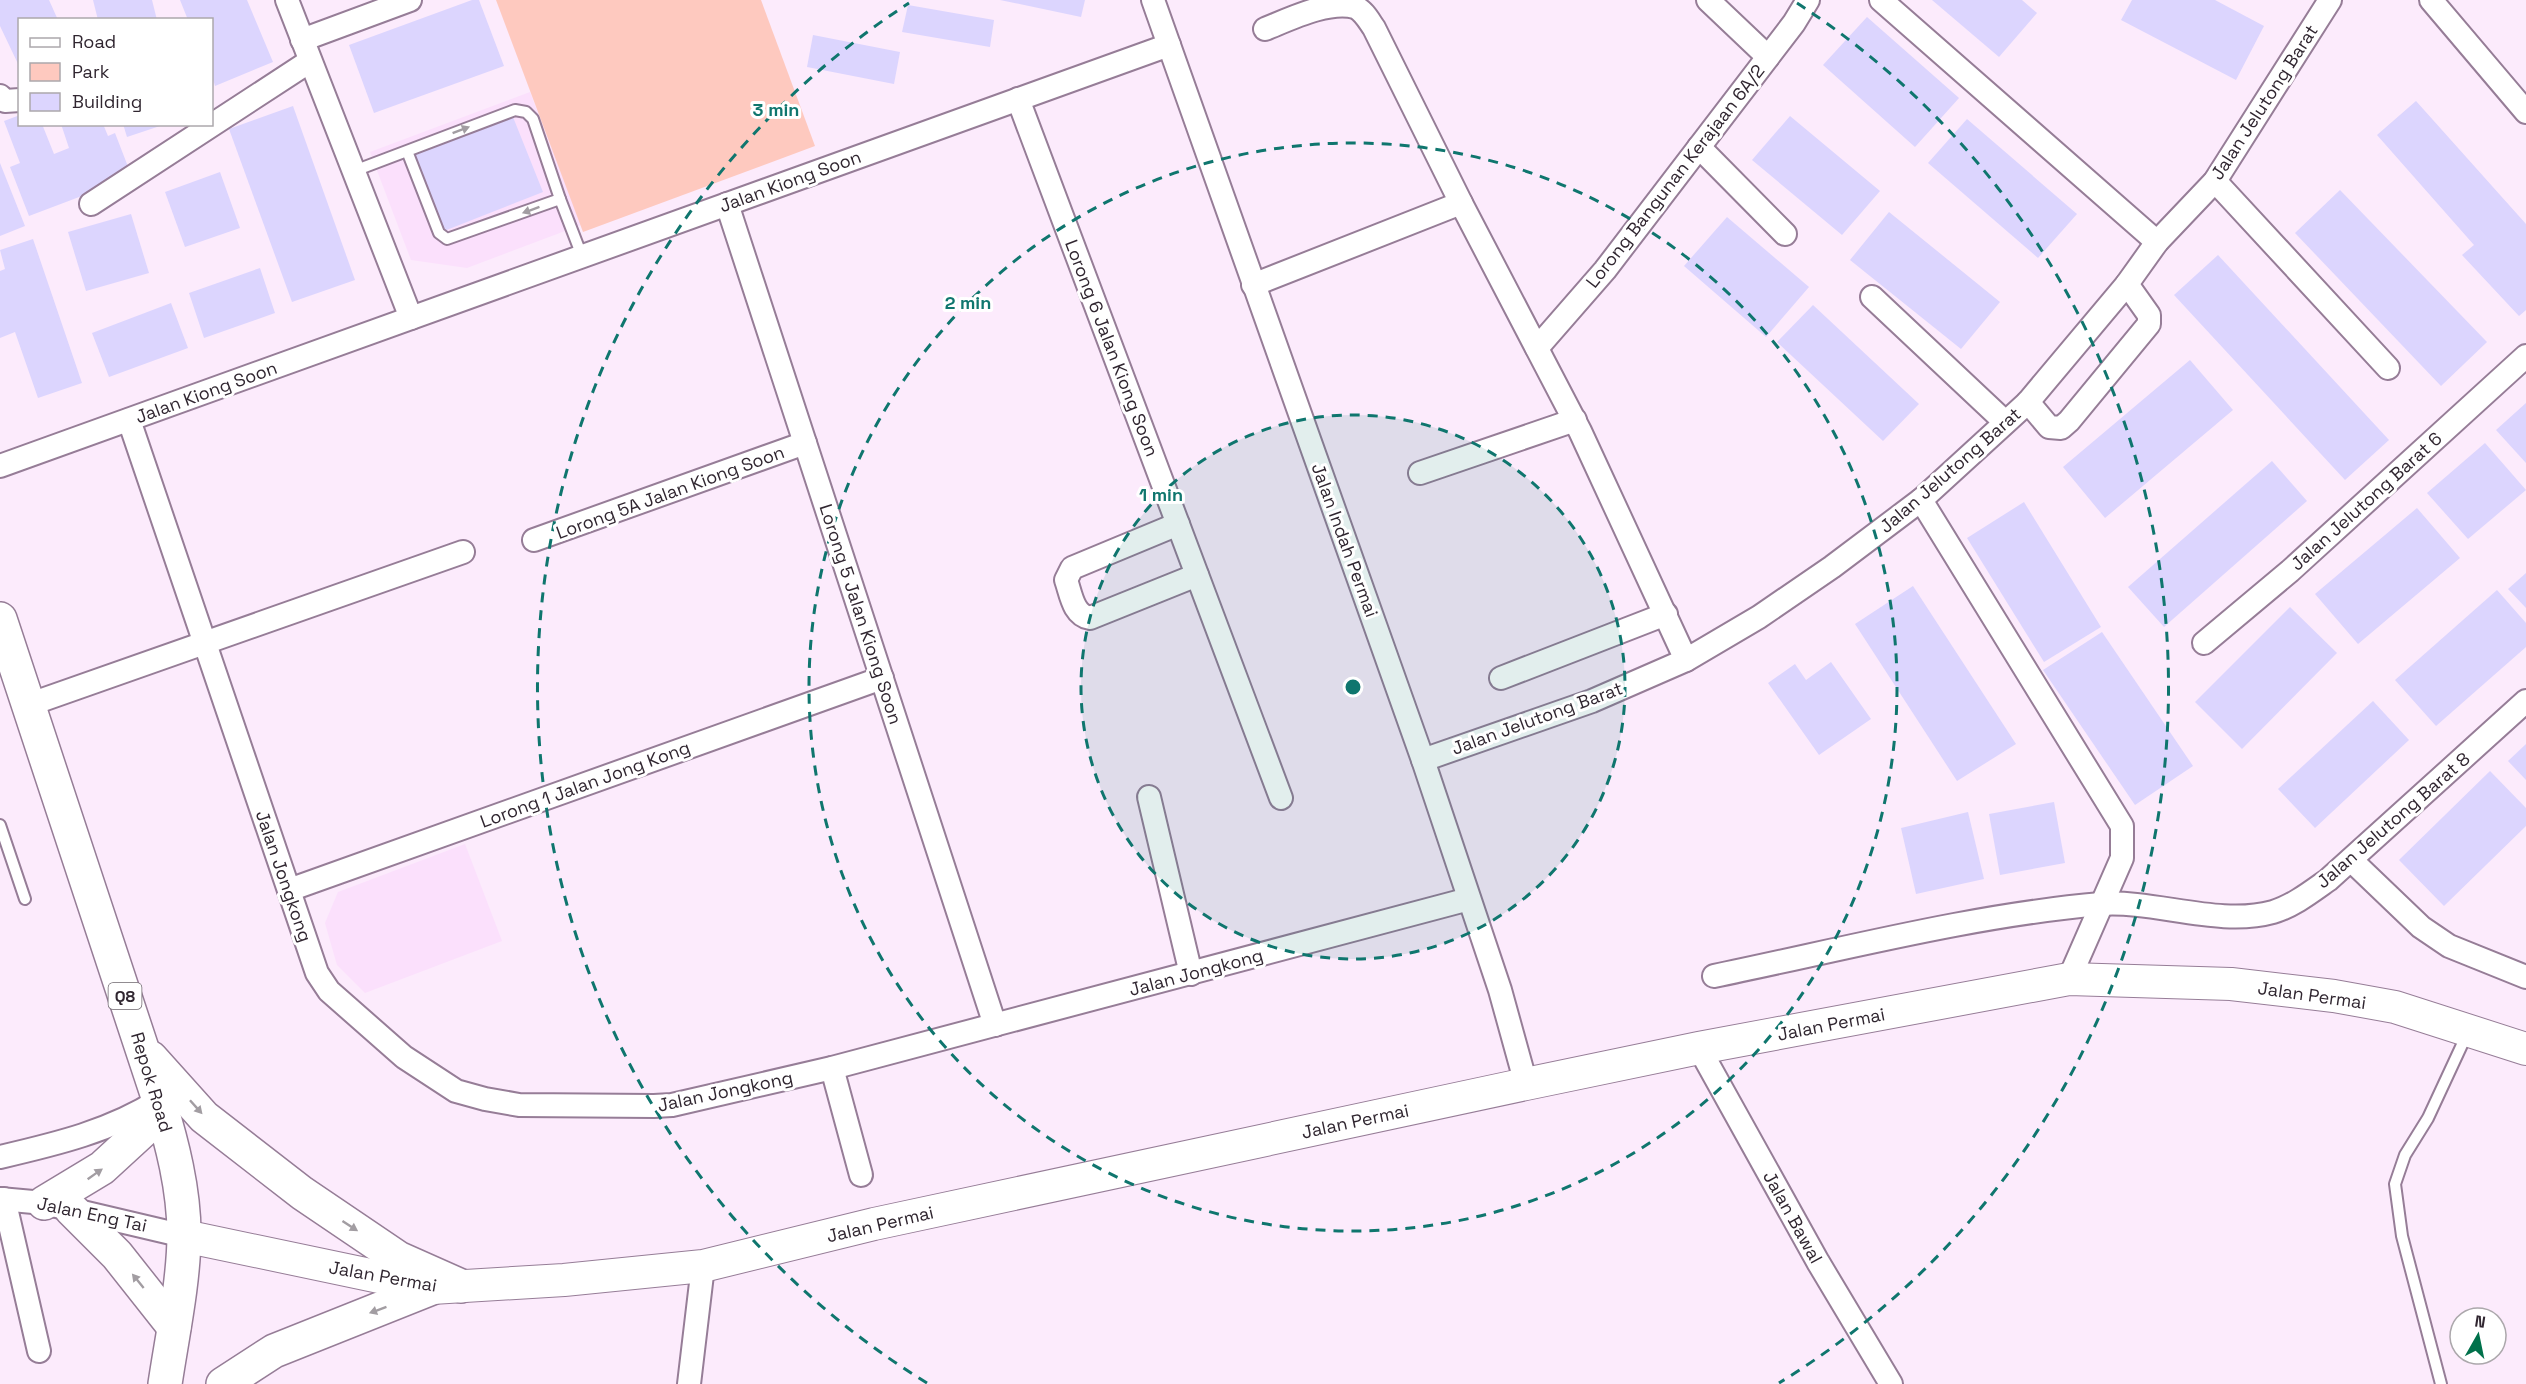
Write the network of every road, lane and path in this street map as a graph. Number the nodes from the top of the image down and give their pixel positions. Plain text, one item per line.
1 (287, 0) edge
2 (410, 0) edge
3 (1153, 0) edge
4 (1708, 0) edge
5 (1808, 0) edge
6 (1881, 0) edge
7 (2431, 0) edge
8 (2325, 2) edge
9 (1265, 29) dead end
10 (1169, 45) junction
11 (306, 50) junction
12 (1768, 57) junction
13 (0, 96) edge
14 (1018, 99) junction
15 (18, 100) edge
16 (2526, 112) edge
17 (213, 117) edge
18 (200, 126) edge
19 (1699, 147) junction
20 (407, 151) junction
21 (354, 171) junction
22 (2215, 182) junction
23 (560, 199) junction
24 (1461, 203) junction
25 (91, 204) dead end
26 (727, 204) junction
27 (1785, 234) dead end
28 (2157, 242) junction
29 (582, 256) junction
30 (1253, 285) junction
31 (2127, 285) junction
32 (1872, 297) dead end
33 (411, 318) junction
34 (1537, 348) junction
35 (2526, 356) edge
36 (2388, 368) dead end
37 (2028, 402) junction
38 (129, 420) junction
39 (1575, 420) junction
40 (2005, 422) junction
41 (805, 443) junction
42 (0, 466) edge
43 (1420, 473) dead end
44 (1921, 500) junction
45 (1178, 525) junction
46 (534, 540) dead end
47 (463, 552) dead end
48 (1197, 575) junction
49 (1666, 614) junction
50 (1, 626) edge
51 (204, 642) junction
52 (2204, 643) dead end
53 (1686, 660) junction
54 (882, 678) junction
55 (1501, 678) dead end
56 (2526, 701) edge
57 (28, 705) junction
58 (1423, 760) junction
59 (1149, 797) dead end
60 (1281, 798) dead end
61 (0, 825) edge
62 (2350, 860) junction
63 (289, 890) junction
64 (25, 899) dead end
65 (1469, 899) junction
66 (2104, 904) junction
67 (1191, 974) junction
68 (1714, 976) dead end
69 (2526, 977) edge
70 (2069, 980) junction
71 (995, 1025) junction
72 (2468, 1031) junction
73 (142, 1048) junction
74 (1699, 1048) junction
75 (2526, 1049) edge
76 (832, 1068) junction
77 (1526, 1084) junction
78 (161, 1106) junction
79 (0, 1157) edge
80 (861, 1175) dead end
81 (2, 1199) edge
82 (57, 1206) junction
83 (184, 1236) junction
84 (703, 1266) junction
85 (447, 1287) junction
86 (174, 1327) junction
87 (39, 1351) dead end
88 (165, 1384) edge
89 (223, 1384) edge
90 (689, 1384) edge
91 (1891, 1384) edge
92 (2441, 1384) edge

1 - 11 street
2 - 11 street
3 - 10 street, Jalan Indah Permai
4 - 12 street
5 - 12 street, Lorong Bangunan Kerajaan 6A/2
6 - 28 street
7 - 16 street
8 - 22 street, Jalan Jelutong Barat
9 - 24 street
10 - 14 street, Jalan Kiong Soon
10 - 30 street, Jalan Indah Permai
11 - 17 street
11 - 21 street
12 - 19 street, Lorong Bangunan Kerajaan 6A/2
13 - 15 street
14 - 26 street, Jalan Kiong Soon
14 - 45 street, Lorong 6 Jalan Kiong Soon
18 - 25 street
19 - 27 street
19 - 34 street, Lorong Bangunan Kerajaan 6A/2
20 - 21 lane
23 -> 20 lane
20 -> 23 lane
21 - 33 street
22 - 28 street, Jalan Jelutong Barat
22 - 36 street
23 - 29 lane
24 - 30 street
24 - 34 street
26 - 29 street, Jalan Kiong Soon
26 - 41 street, Lorong 5 Jalan Kiong Soon
28 - 31 street, Jalan Jelutong Barat
29 - 33 street, Jalan Kiong Soon
30 - 58 street, Jalan Indah Permai
31 - 37 street, Jalan Jelutong Barat
31 - 37 street
32 - 40 street
33 - 38 street, Jalan Kiong Soon
34 - 39 street
35 - 52 street, Jalan Jelutong Barat 6
37 - 40 street, Jalan Jelutong Barat
38 - 42 street, Jalan Kiong Soon
38 - 51 street, Jalan Jongkong
39 - 43 street
39 - 49 street
40 - 44 street, Jalan Jelutong Barat
41 - 46 street, Lorong 5A Jalan Kiong Soon
41 - 54 street, Lorong 5 Jalan Kiong Soon
44 - 53 street, Jalan Jelutong Barat
44 - 66 street
45 - 48 street, Lorong 6 Jalan Kiong Soon
45 - 48 street
47 - 51 street
48 - 60 street, Lorong 6 Jalan Kiong Soon
49 - 53 street
49 - 55 street
50 - 57 main road, Repok Road / Q8
51 - 57 street
51 - 63 street, Jalan Jongkong
53 - 58 street, Jalan Jelutong Barat
54 - 63 street, Lorong 1 Jalan Jong Kong
54 - 71 street, Lorong 5 Jalan Kiong Soon
56 - 62 street, Jalan Jelutong Barat 8
57 - 73 main road, Repok Road / Q8
58 - 65 street, Jalan Indah Permai
59 - 67 street
61 - 64 lane
62 - 66 street, Jalan Jelutong Barat 8
62 - 69 street
63 - 76 street, Jalan Jongkong
65 - 67 street, Jalan Jongkong
65 - 77 street, Jalan Indah Permai
66 - 68 street, Jalan Jelutong Barat 8
66 - 70 street
67 - 71 street, Jalan Jongkong
70 - 72 street, Jalan Permai
70 - 74 street, Jalan Permai
71 - 76 street, Jalan Jongkong
72 - 75 street, Jalan Permai
72 - 92 lane
73 - 78 main road, Repok Road / Q8
73 -> 85 main road
74 - 77 street, Jalan Permai
74 - 91 street, Jalan Bawal
76 - 80 street
77 - 84 street, Jalan Permai
78 - 79 street
82 -> 78 main road
78 - 83 main road, Repok Road / Q8
81 - 82 street, Jalan Eng Tai
81 - 87 street
82 - 83 street, Jalan Eng Tai
86 -> 82 main road
83 - 85 street, Jalan Permai
83 - 86 main road, Repok Road / Q8
84 - 85 street, Jalan Permai
84 - 90 street
85 -> 89 main road
86 - 88 main road, Repok Road / Q8

